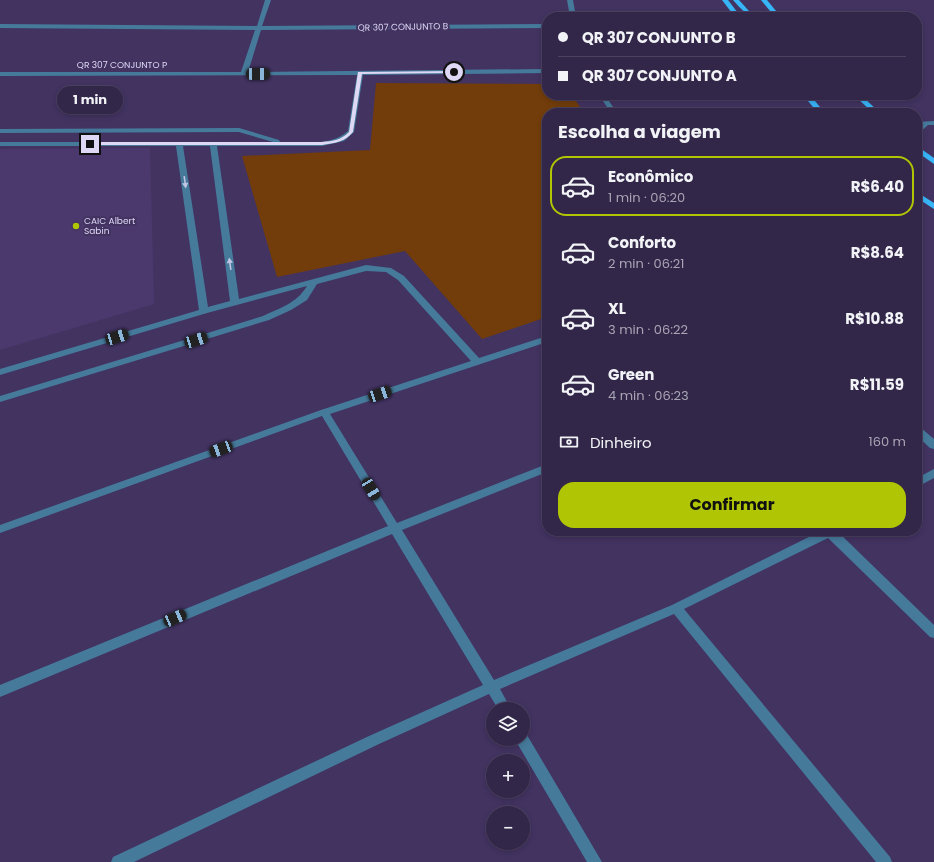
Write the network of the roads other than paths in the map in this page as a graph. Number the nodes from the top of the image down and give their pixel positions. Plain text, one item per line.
1 (268, 0) edge
2 (570, 0) edge
3 (726, 0) edge
4 (736, 0) edge
5 (764, 0) edge
6 (572, 12) edge
7 (734, 12) edge
8 (747, 12) edge
9 (774, 12) edge
10 (0, 26) edge
11 (542, 26) edge
12 (259, 28) junction
13 (542, 71) edge
14 (360, 73) junction
15 (0, 74) edge
16 (244, 74) junction
17 (810, 100) edge
18 (862, 100) edge
19 (818, 108) edge
20 (871, 108) edge
21 (934, 123) edge
22 (922, 124) edge
23 (926, 124) junction
24 (922, 128) edge
25 (0, 131) edge
26 (179, 143) junction
27 (213, 143) junction
28 (0, 144) edge
29 (283, 144) junction
30 (922, 152) edge
31 (934, 162) edge
32 (922, 198) edge
33 (934, 207) edge
34 (314, 281) junction
35 (235, 303) junction
36 (204, 311) junction
37 (542, 341) edge
38 (477, 362) junction
39 (0, 372) edge
40 (0, 399) edge
41 (324, 412) junction
42 (922, 434) edge
43 (934, 445) edge
44 (542, 470) edge
45 (934, 473) edge
46 (922, 480) edge
47 (395, 528) junction
48 (0, 529) edge
49 (820, 536) edge
50 (835, 536) edge
51 (676, 608) junction
52 (934, 633) edge
53 (491, 687) junction
54 (0, 691) edge
55 (501, 702) edge
56 (526, 746) edge
57 (118, 862) edge
58 (595, 862) edge
59 (885, 862) edge

1 - 12 street
2 - 6 street
3 - 7 main road
4 - 8 main road
5 - 9 main road
10 - 12 street, QR 307 CONJUNTO B
11 - 12 street, QR 307 CONJUNTO B
12 - 16 street
13 - 14 street
14 - 16 street
14 - 29 street
15 - 16 street, QR 307 CONJUNTO P
17 - 19 main road
18 - 20 main road
21 - 23 street
22 - 23 street
23 - 24 street
25 - 29 street
26 - 27 street
26 - 28 street
26 -> 36 street
27 - 29 street
35 -> 27 street
30 - 31 main road
32 - 33 main road
34 - 35 street
34 - 38 street
34 - 40 street
35 - 36 street
36 - 39 street
37 - 38 street
38 - 41 street
41 - 47 street
41 - 48 street
42 - 43 street
44 - 47 street
45 - 46 street
47 - 53 street
47 - 54 street
49 - 51 street
50 - 52 street
51 - 53 street
51 - 59 street
53 - 55 street
53 - 57 street
56 - 58 street

